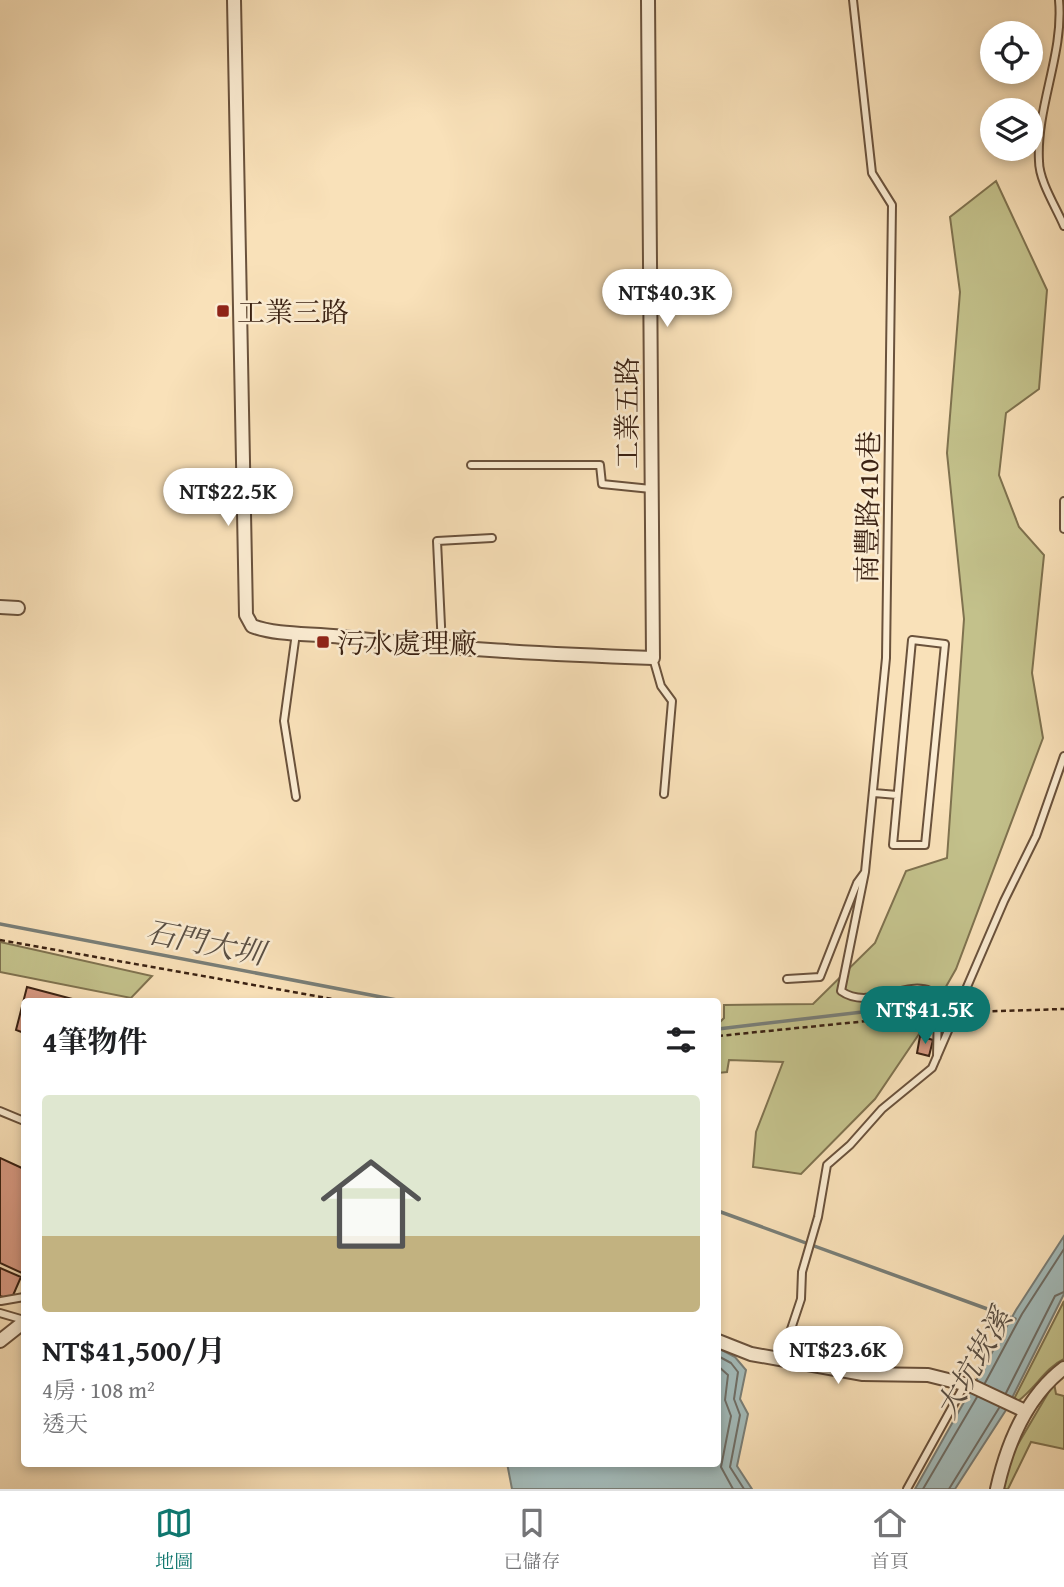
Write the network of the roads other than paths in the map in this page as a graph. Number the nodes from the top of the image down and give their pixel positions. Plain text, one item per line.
1 (234, 0) edge
2 (648, 0) edge
3 (853, 0) edge
4 (1059, 0) edge
5 (1064, 226) edge
6 (471, 465) dead end
7 (651, 489) junction
8 (1064, 501) edge
9 (1064, 529) edge
10 (492, 538) dead end
11 (0, 607) edge
12 (18, 608) dead end
13 (297, 631) junction
14 (442, 649) junction
15 (653, 659) junction
16 (1064, 756) edge
17 (874, 793) junction
18 (664, 794) dead end
19 (897, 795) junction
20 (296, 796) dead end
21 (866, 873) junction
22 (787, 979) dead end
23 (937, 1059) junction
24 (0, 1111) edge
25 (21, 1120) edge
26 (21, 1298) edge
27 (1, 1301) edge
28 (0, 1313) edge
29 (21, 1320) edge
30 (21, 1324) edge
31 (0, 1341) edge
32 (721, 1342) edge
33 (780, 1359) junction
34 (1064, 1368) edge
35 (968, 1385) junction
36 (1020, 1408) junction
37 (907, 1489) edge
38 (997, 1489) edge

1 - 13 street
2 - 7 street, 工業五路
3 - 17 lane, 南豐路410巷
4 - 5 lane
6 - 7 lane
7 - 15 street, 工業五路
8 - 9 lane
10 - 14 lane
11 - 12 street
13 - 14 street
13 - 20 lane
14 - 15 street
15 - 18 lane
16 - 23 lane
17 - 19 lane
17 - 21 lane, 南豐路410巷
19 - 19 lane
21 - 22 lane, 南豐路410巷
21 - 23 lane
23 - 33 lane
24 - 25 lane
26 - 27 lane
28 - 29 lane
30 - 31 street
32 - 33 street
33 - 35 street
34 - 36 street
35 - 36 street
35 - 37 lane
36 - 38 street

